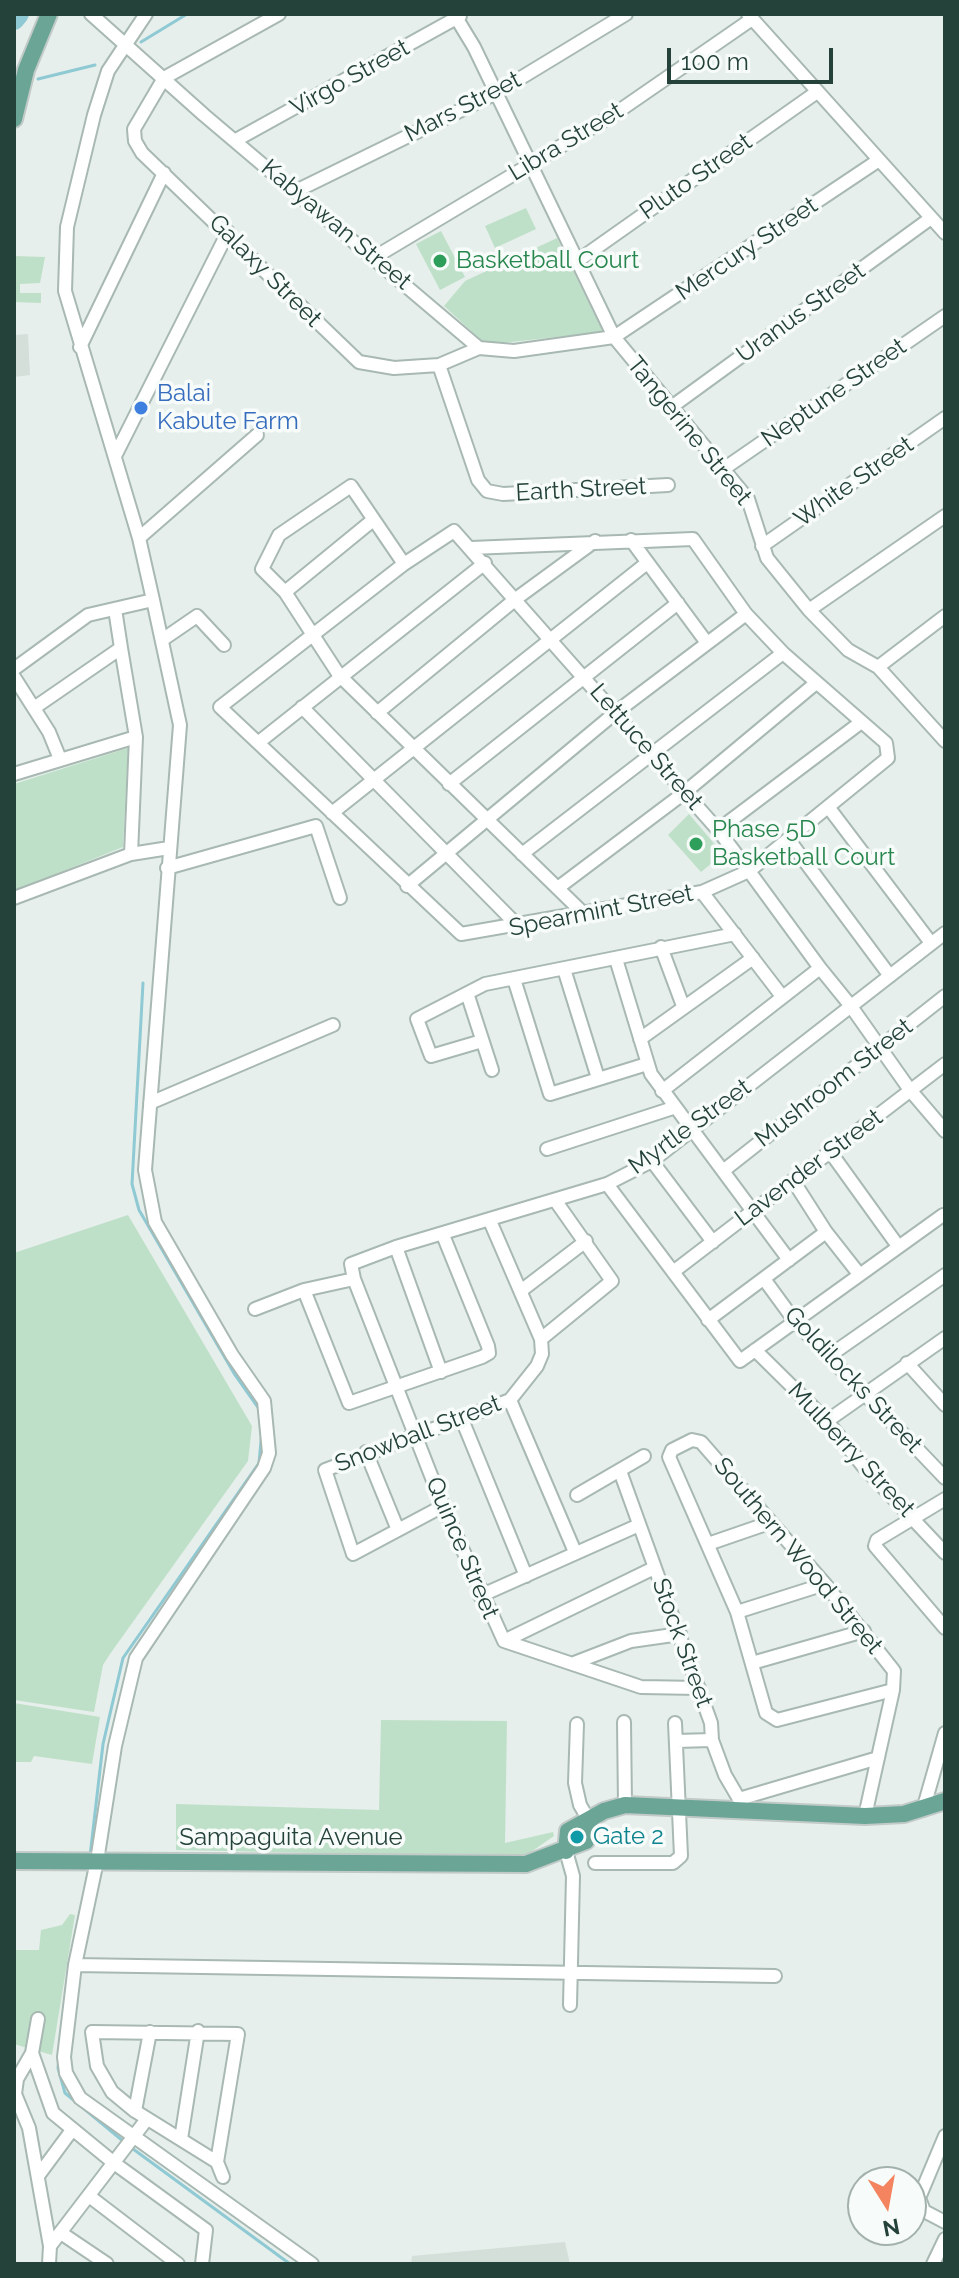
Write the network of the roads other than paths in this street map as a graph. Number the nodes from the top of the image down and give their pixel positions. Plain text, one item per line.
1 (49, 14) edge
2 (91, 14) edge
3 (146, 14) edge
4 (279, 14) edge
5 (626, 14) edge
6 (458, 15) edge
7 (750, 16) edge
8 (125, 41) junction
9 (164, 78) junction
10 (817, 92) junction
11 (496, 93) junction
12 (14, 119) edge
13 (236, 140) junction
14 (879, 160) junction
15 (530, 165) junction
16 (164, 173) junction
17 (296, 191) junction
18 (931, 218) junction
19 (228, 232) junction
20 (945, 233) edge
21 (375, 257) junction
22 (576, 262) junction
23 (945, 316) edge
24 (614, 337) junction
25 (80, 347) junction
26 (479, 348) junction
27 (439, 365) junction
28 (670, 408) junction
29 (945, 418) edge
30 (257, 435) dead end
31 (115, 456) junction
32 (722, 470) junction
33 (668, 485) dead end
34 (945, 516) edge
35 (373, 520) junction
36 (139, 538) junction
37 (631, 540) junction
38 (595, 541) junction
39 (762, 546) junction
40 (471, 548) junction
41 (485, 563) junction
42 (647, 563) junction
43 (404, 564) junction
44 (285, 592) junction
45 (517, 598) junction
46 (153, 600) junction
47 (678, 603) junction
48 (115, 609) junction
49 (809, 610) junction
50 (746, 614) junction
51 (945, 616) edge
52 (313, 634) junction
53 (550, 637) junction
54 (162, 640) junction
55 (707, 643) junction
56 (224, 645) dead end
57 (121, 648) junction
58 (783, 653) junction
59 (878, 667) junction
60 (14, 669) edge
61 (339, 675) junction
62 (584, 675) junction
63 (816, 683) junction
64 (16, 685) edge
65 (302, 707) junction
66 (34, 708) junction
67 (377, 713) junction
68 (615, 713) junction
69 (860, 723) junction
70 (136, 737) junction
71 (945, 741) edge
72 (259, 742) junction
73 (411, 748) junction
74 (651, 754) junction
75 (60, 759) junction
76 (14, 774) edge
77 (373, 779) junction
78 (449, 784) junction
79 (684, 793) junction
80 (829, 808) junction
81 (332, 813) junction
82 (488, 819) junction
83 (718, 830) junction
84 (789, 840) junction
85 (169, 848) junction
86 (131, 854) junction
87 (447, 854) junction
88 (522, 854) junction
89 (167, 868) junction
90 (749, 871) junction
91 (407, 886) junction
92 (559, 887) junction
93 (702, 892) junction
94 (14, 898) edge
95 (340, 898) dead end
96 (583, 913) junction
97 (519, 927) junction
98 (945, 933) edge
99 (735, 934) junction
100 (931, 943) junction
101 (661, 947) junction
102 (753, 958) junction
103 (616, 959) junction
104 (820, 968) junction
105 (564, 969) junction
106 (890, 976) junction
107 (514, 979) junction
108 (781, 995) junction
109 (468, 996) junction
110 (945, 996) edge
111 (850, 1005) junction
112 (683, 1006) junction
113 (333, 1025) dead end
114 (640, 1039) junction
115 (482, 1041) junction
116 (879, 1046) junction
117 (647, 1064) junction
118 (945, 1064) edge
119 (492, 1070) dead end
120 (598, 1078) junction
121 (910, 1090) junction
122 (662, 1091) junction
123 (150, 1103) junction
124 (673, 1108) junction
125 (692, 1131) junction
126 (945, 1131) edge
127 (547, 1149) dead end
128 (831, 1153) junction
129 (652, 1161) junction
130 (723, 1171) junction
131 (794, 1182) junction
132 (607, 1184) junction
133 (555, 1200) junction
134 (753, 1211) junction
135 (943, 1215) dead end
136 (490, 1221) junction
137 (826, 1232) junction
138 (443, 1235) junction
139 (586, 1241) junction
140 (713, 1242) junction
141 (898, 1246) junction
142 (396, 1247) junction
143 (789, 1260) junction
144 (351, 1264) joint
145 (673, 1272) junction
146 (859, 1274) junction
147 (945, 1275) edge
148 (354, 1279) junction
149 (764, 1279) junction
150 (304, 1290) junction
151 (522, 1290) junction
152 (255, 1309) dead end
153 (708, 1320) junction
154 (794, 1320) junction
155 (945, 1338) edge
156 (541, 1339) junction
157 (755, 1350) junction
158 (829, 1356) junction
159 (907, 1363) junction
160 (441, 1372) junction
161 (395, 1388) junction
162 (865, 1393) junction
163 (510, 1400) junction
164 (943, 1400) edge
165 (461, 1417) junction
166 (827, 1421) junction
167 (415, 1435) junction
168 (366, 1452) junction
169 (644, 1456) dead end
170 (620, 1471) junction
171 (945, 1478) edge
172 (577, 1495) dead end
173 (945, 1499) edge
174 (443, 1506) junction
175 (912, 1517) junction
176 (769, 1523) junction
177 (639, 1525) junction
178 (398, 1530) junction
179 (708, 1544) junction
180 (575, 1552) junction
181 (945, 1553) edge
182 (654, 1568) junction
183 (526, 1576) junction
184 (825, 1584) junction
185 (480, 1596) junction
186 (737, 1612) junction
187 (945, 1628) edge
188 (864, 1631) junction
189 (680, 1634) junction
190 (504, 1641) junction
191 (574, 1663) junction
192 (752, 1663) junction
193 (699, 1688) junction
194 (893, 1690) junction
195 (624, 1722) dead end
196 (675, 1723) dead end
197 (577, 1724) dead end
198 (712, 1740) junction
199 (944, 1740) edge
200 (676, 1741) junction
201 (878, 1758) junction
202 (945, 1801) edge
203 (625, 1805) junction
204 (742, 1805) junction
205 (679, 1808) junction
206 (923, 1810) junction
207 (865, 1816) junction
208 (590, 1822) junction
209 (566, 1851) junction
210 (14, 1861) edge
211 (97, 1861) junction
212 (595, 1863) dead end
213 (75, 1965) junction
214 (571, 1972) junction
215 (775, 1976) dead end
216 (570, 2005) dead end
217 (38, 2019) dead end
218 (198, 2031) junction
219 (150, 2032) junction
220 (32, 2053) junction
221 (135, 2111) junction
222 (147, 2119) junction
223 (72, 2130) junction
224 (945, 2136) edge
225 (181, 2139) junction
226 (130, 2142) junction
227 (217, 2162) junction
228 (114, 2163) junction
229 (38, 2176) junction
230 (223, 2177) dead end
231 (89, 2196) junction
232 (945, 2222) edge
233 (61, 2233) junction
234 (945, 2239) edge
235 (50, 2246) junction
236 (49, 2264) edge
237 (107, 2264) edge
238 (178, 2264) edge
239 (202, 2264) edge
240 (312, 2264) edge
241 (933, 2264) edge

1 - 12 main road
2 - 8 street, Kabyawan Street
3 - 8 street
4 - 9 street
5 - 11 street, Mars Street
6 - 11 street, Tangerine Street
6 - 13 street, Virgo Street
7 - 10 street
7 - 15 street, Libra Street
8 - 9 street, Kabyawan Street
8 - 25 street
9 - 13 street, Kabyawan Street
9 - 16 street, Galaxy Street
10 - 14 street
10 - 22 street, Pluto Street
11 - 15 street, Tangerine Street
11 - 17 street, Mars Street
13 - 17 street, Kabyawan Street
14 - 18 street
14 - 24 street, Mercury Street
15 - 21 street, Libra Street
15 - 22 street, Tangerine Street
16 - 19 street, Galaxy Street
16 - 25 street
17 - 21 street, Kabyawan Street
18 - 20 street
18 - 28 street, Uranus Street
19 - 27 street, Galaxy Street
19 - 31 street
21 - 26 street, Kabyawan Street
22 - 24 street, Tangerine Street
23 - 32 street, Neptune Street
24 - 26 street
24 - 28 street, Tangerine Street
25 - 31 street
26 - 27 street, Galaxy Street
27 - 33 street, Earth Street
28 - 32 street, Tangerine Street
29 - 39 street, White Street
30 - 36 street
31 - 36 street
32 - 39 street, Tangerine Street
34 - 49 street
35 - 43 street
35 - 44 street
35 - 44 street
36 - 46 street
37 - 38 street
37 - 42 street
37 - 50 street
38 - 40 street
38 - 45 street
39 - 49 street, Tangerine Street
40 - 41 street, Lettuce Street
40 - 43 street, Lettuce Street
41 - 45 street, Lettuce Street
41 - 61 street
42 - 47 street
42 - 53 street
43 - 52 street
44 - 52 street
45 - 53 street, Lettuce Street
45 - 67 street
46 - 48 street
46 - 54 street
47 - 55 street
47 - 62 street
48 - 57 street
48 - 60 street
49 - 59 street, Tangerine Street
50 - 55 street
50 - 58 street
51 - 59 street
52 - 61 street
52 - 72 street
53 - 62 street, Lettuce Street
53 - 73 street
54 - 56 street
54 - 85 street
55 - 68 street
57 - 66 street
57 - 70 street
58 - 63 street
58 - 74 street
59 - 71 street, Tangerine Street
61 - 65 street
61 - 67 street
62 - 68 street, Lettuce Street
62 - 78 street
63 - 69 street
63 - 79 street
64 - 66 street
65 - 72 street
65 - 77 street
66 - 75 street
67 - 73 street
68 - 74 street, Lettuce Street
68 - 82 street
69 - 80 street, Spearmint Street
69 - 83 street
70 - 75 street
70 - 86 street
72 - 81 street
73 - 77 street
73 - 78 street
74 - 79 street, Lettuce Street
74 - 88 street
75 - 76 street
77 - 81 street
77 - 87 street
78 - 82 street
79 - 83 street, Lettuce Street
79 - 92 street
80 - 84 street, Spearmint Street
80 - 100 street
81 - 91 street
82 - 87 street
82 - 88 street
83 - 90 street, Lettuce Street
84 - 90 street, Spearmint Street
84 - 106 street
85 - 86 street
85 - 89 street
86 - 94 street
87 - 91 street
87 - 97 street
88 - 92 street
89 - 95 street
89 - 123 street
90 - 93 street, Spearmint Street
90 - 104 street, Lettuce Street
91 - 97 street, Spearmint Street
92 - 96 street
93 - 96 street, Spearmint Street
93 - 99 street
96 - 97 street, Spearmint Street
98 - 100 street, Myrtle Street
99 - 101 street
99 - 102 street
100 - 106 street, Myrtle Street
101 - 103 street
101 - 112 street
102 - 108 street
102 - 112 street
103 - 105 street
103 - 114 street
104 - 108 street
104 - 111 street, Lettuce Street
105 - 107 street
105 - 120 street
106 - 111 street, Myrtle Street
107 - 109 street
107 - 120 street
108 - 122 street
109 - 115 street
109 - 115 street
110 - 116 street, Mushroom Street
111 - 116 street, Lettuce Street
111 - 125 street, Myrtle Street
112 - 114 street
113 - 123 street
114 - 117 street
115 - 119 street
116 - 121 street, Lettuce Street
116 - 130 street, Mushroom Street
117 - 120 street
117 - 122 street
118 - 121 street, Lavender Street
121 - 126 street, Lettuce Street
121 - 128 street, Lavender Street
122 - 124 street
123 - 211 street
124 - 125 street
124 - 127 street
125 - 129 street, Myrtle Street
125 - 130 street
128 - 131 street, Lavender Street
128 - 141 street
129 - 132 street, Myrtle Street
129 - 140 street
130 - 134 street
131 - 134 street, Lavender Street
131 - 137 street
132 - 133 street, Myrtle Street
132 - 145 street
133 - 136 street, Myrtle Street
133 - 139 street
134 - 140 street, Lavender Street
134 - 143 street
135 - 141 street
136 - 138 street, Myrtle Street
136 - 151 street
137 - 143 street
137 - 146 street
138 - 142 street, Myrtle Street
138 - 160 street
139 - 151 street
139 - 156 street
140 - 145 street, Lavender Street
141 - 146 street
142 - 144 street, Myrtle Street
142 - 160 street
143 - 149 street
144 - 148 street, Quince Street
145 - 153 street
146 - 154 street
147 - 158 street
148 - 150 street
148 - 161 street, Quince Street
149 - 153 street
149 - 154 street, Goldilocks Street
150 - 152 street
150 - 161 street
151 - 156 street
153 - 157 street
154 - 157 street
154 - 158 street, Goldilocks Street
155 - 159 street
156 - 163 street, Snowball Street
157 - 166 street, Mulberry Street
158 - 162 street, Goldilocks Street
159 - 162 street
159 - 164 street
160 - 161 street
161 - 167 street, Quince Street
162 - 166 street
162 - 171 street, Goldilocks Street
163 - 165 street, Snowball Street
163 - 180 street
165 - 167 street, Snowball Street
165 - 183 street
166 - 175 street, Mulberry Street
167 - 168 street, Snowball Street
167 - 174 street, Quince Street
168 - 178 street
168 - 178 street, Snowball Street
169 - 170 street
170 - 172 street
170 - 177 street, Stock Street
173 - 175 street
174 - 178 street
174 - 185 street, Quince Street
175 - 181 street, Mulberry Street
175 - 187 street
176 - 179 street
176 - 179 street, Southern Wood Street
176 - 184 street, Southern Wood Street
177 - 180 street
177 - 182 street, Stock Street
179 - 186 street
180 - 183 street
182 - 189 street, Stock Street
182 - 190 street
183 - 185 street
184 - 186 street
184 - 188 street, Southern Wood Street
185 - 190 street, Quince Street
186 - 192 street
188 - 192 street
188 - 194 street, Southern Wood Street
189 - 191 street
189 - 193 street, Stock Street
190 - 191 street, Quince Street
191 - 193 street, Quince Street
192 - 194 street
193 - 198 street, Stock Street
194 - 201 street
195 - 203 street
196 - 200 street
197 - 208 street
198 - 200 street
198 - 204 street, Stock Street
199 - 206 street
200 - 205 street
201 - 204 street
201 - 207 street
202 - 206 main road
203 - 205 main road
203 - 208 main road
204 - 205 main road
204 - 207 main road
205 - 212 street
206 - 207 main road
208 - 209 main road
209 - 211 main road, Sampaguita Avenue
209 - 214 street
210 - 211 main road, Sampaguita Avenue
211 - 213 street
213 - 214 street
213 - 226 street
214 - 215 street
214 - 216 street
217 - 220 street
218 - 219 street
218 - 225 street
218 - 227 street
219 - 221 street
219 - 221 street
220 - 223 street
220 - 229 street
221 - 222 street
222 - 225 street
222 - 226 street
223 - 228 street
223 - 229 street
224 - 232 street
225 - 227 street
226 - 228 street
226 - 240 street
227 - 230 street
228 - 231 street
228 - 239 street
229 - 235 street
231 - 233 street
231 - 238 street
233 - 235 street
233 - 237 street
234 - 241 street
235 - 236 street

